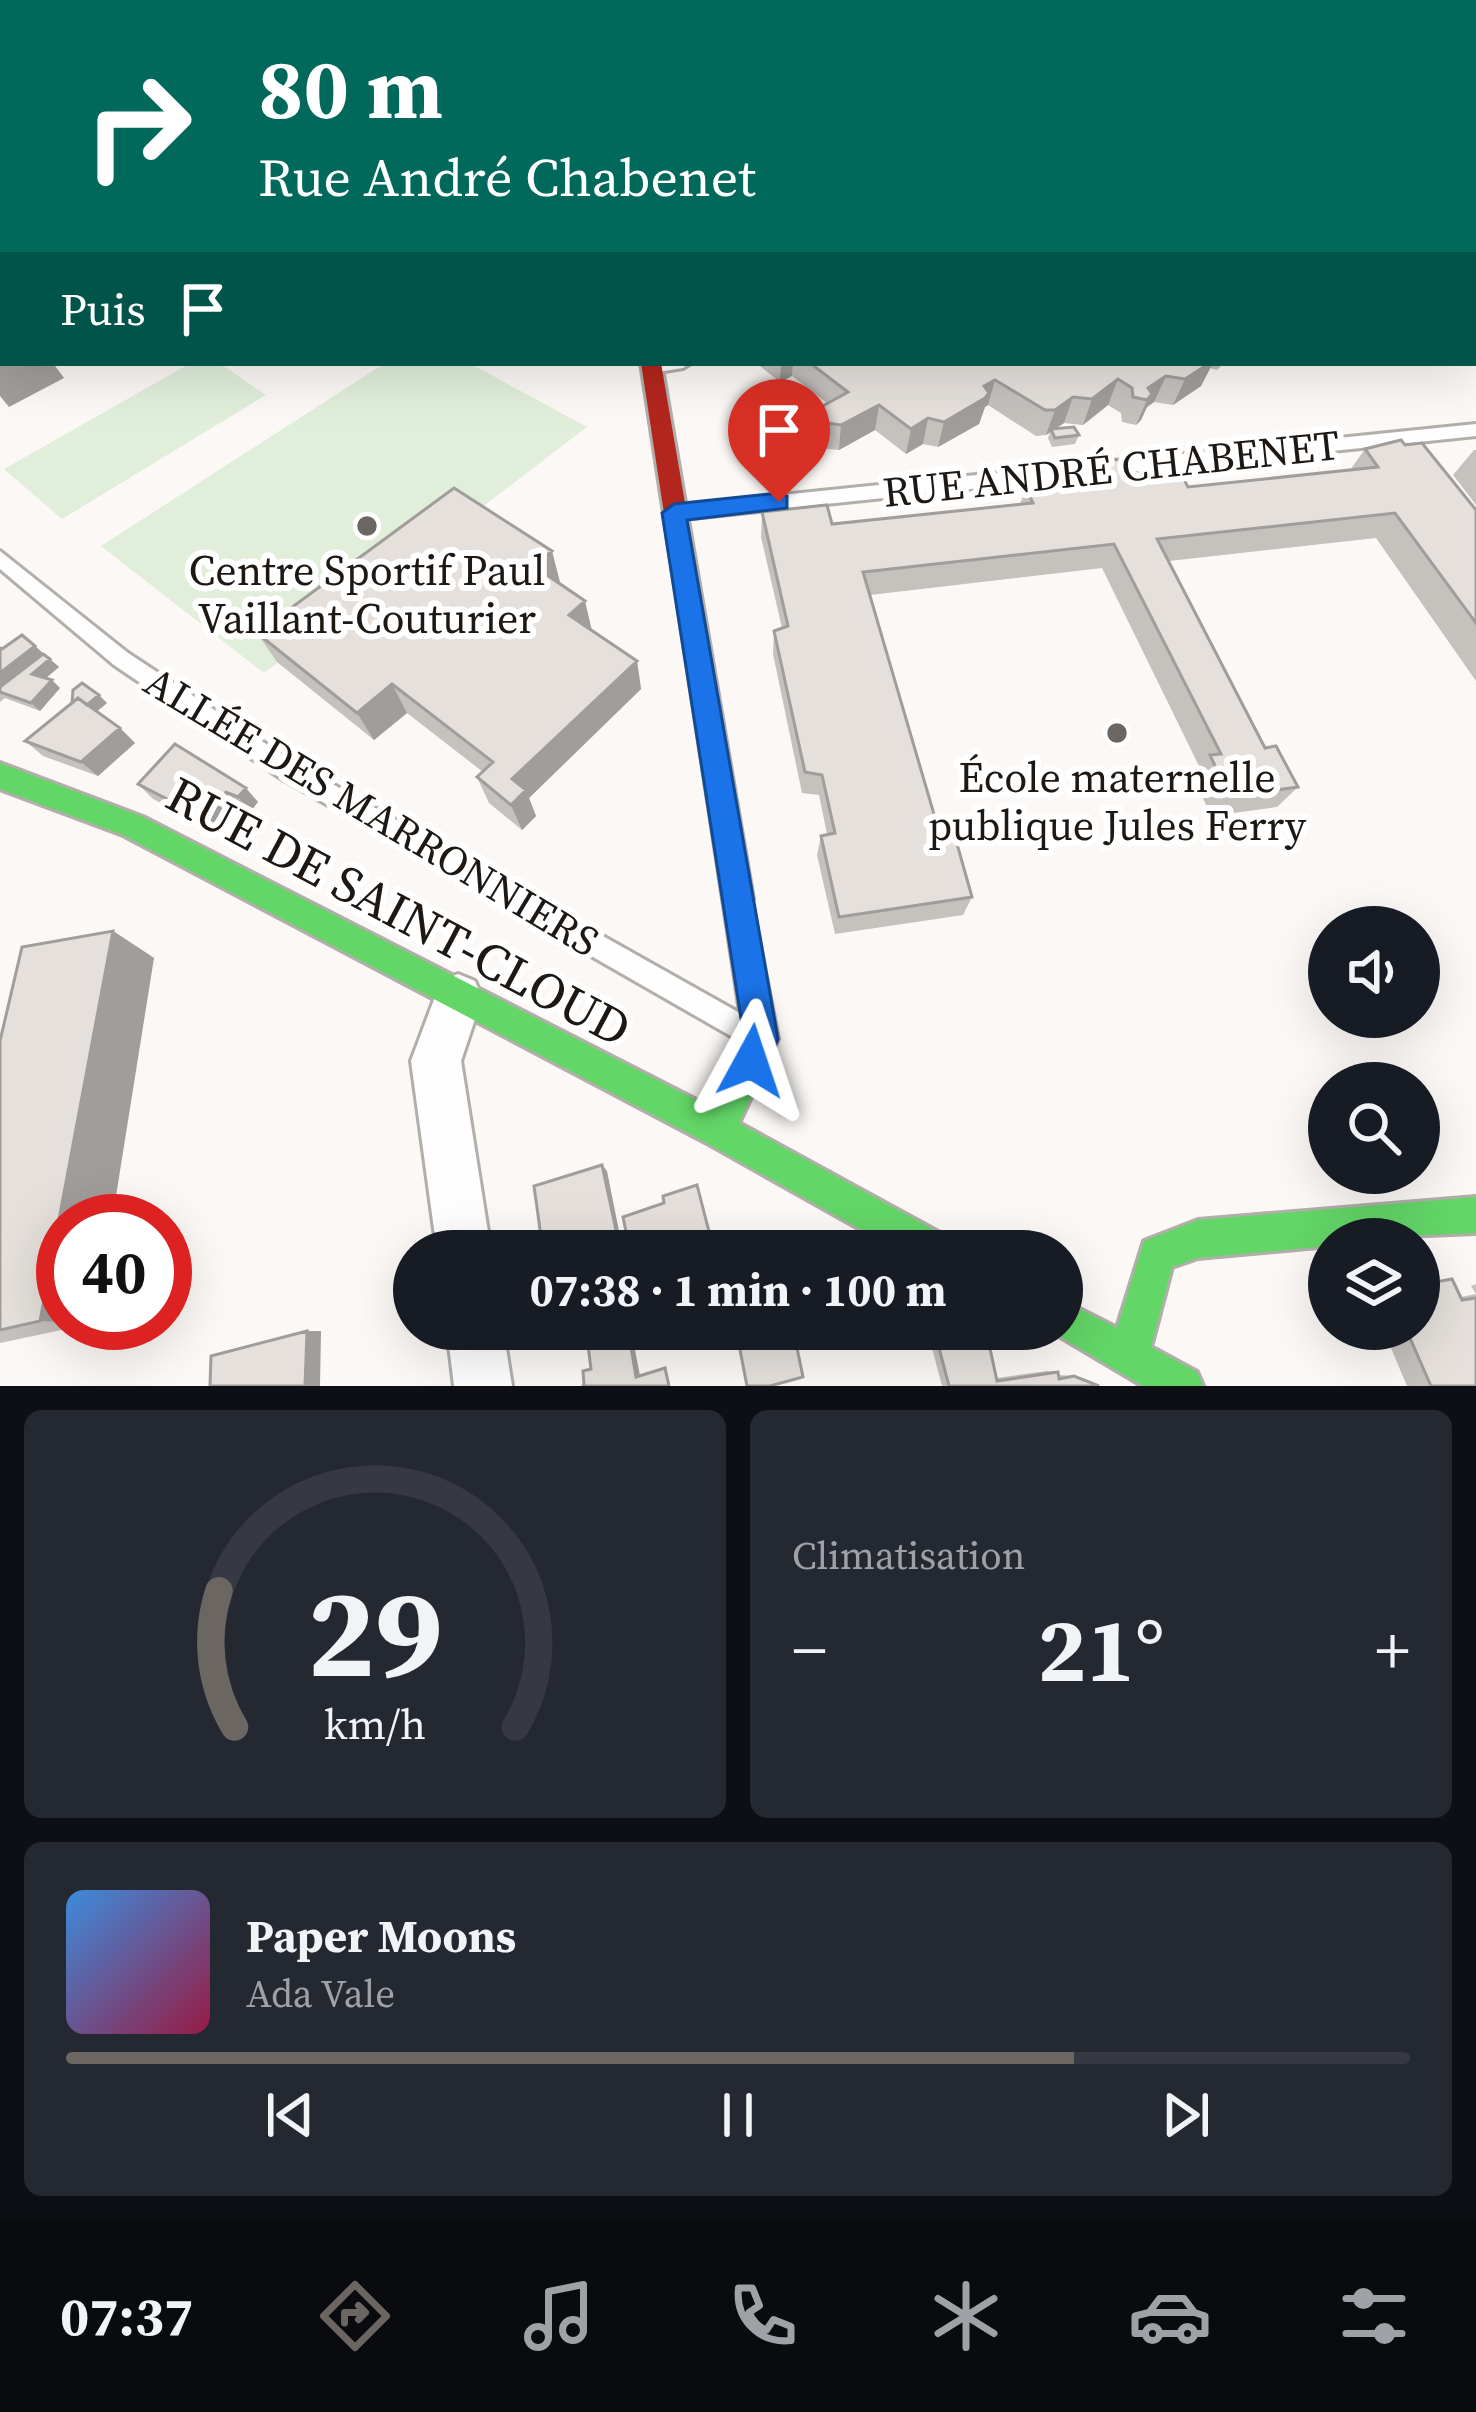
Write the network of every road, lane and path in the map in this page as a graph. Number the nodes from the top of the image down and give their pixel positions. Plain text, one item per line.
1 (652, 366) edge
2 (1476, 430) edge
3 (674, 513) junction
4 (0, 558) edge
5 (0, 776) edge
6 (458, 998) junction
7 (761, 1039) junction
8 (717, 1130) junction
9 (1476, 1215) edge
10 (461, 1230) edge
11 (898, 1230) edge
12 (1083, 1330) edge
13 (478, 1350) edge
14 (1129, 1355) junction
15 (483, 1386) edge
16 (1183, 1386) edge

1 - 3 street
2 - 3 lane, RUE ANDRÉ CHABENET
3 - 7 street
4 - 7 lane, ALLÉE DES MARRONNIERS
5 - 6 street, RUE DE SAINT-CLOUD
6 - 8 street, RUE DE SAINT-CLOUD
6 - 10 street
7 - 8 street
8 - 11 street, RUE DE SAINT-CLOUD
9 - 14 street
12 - 14 street
13 - 15 street
14 - 16 street

